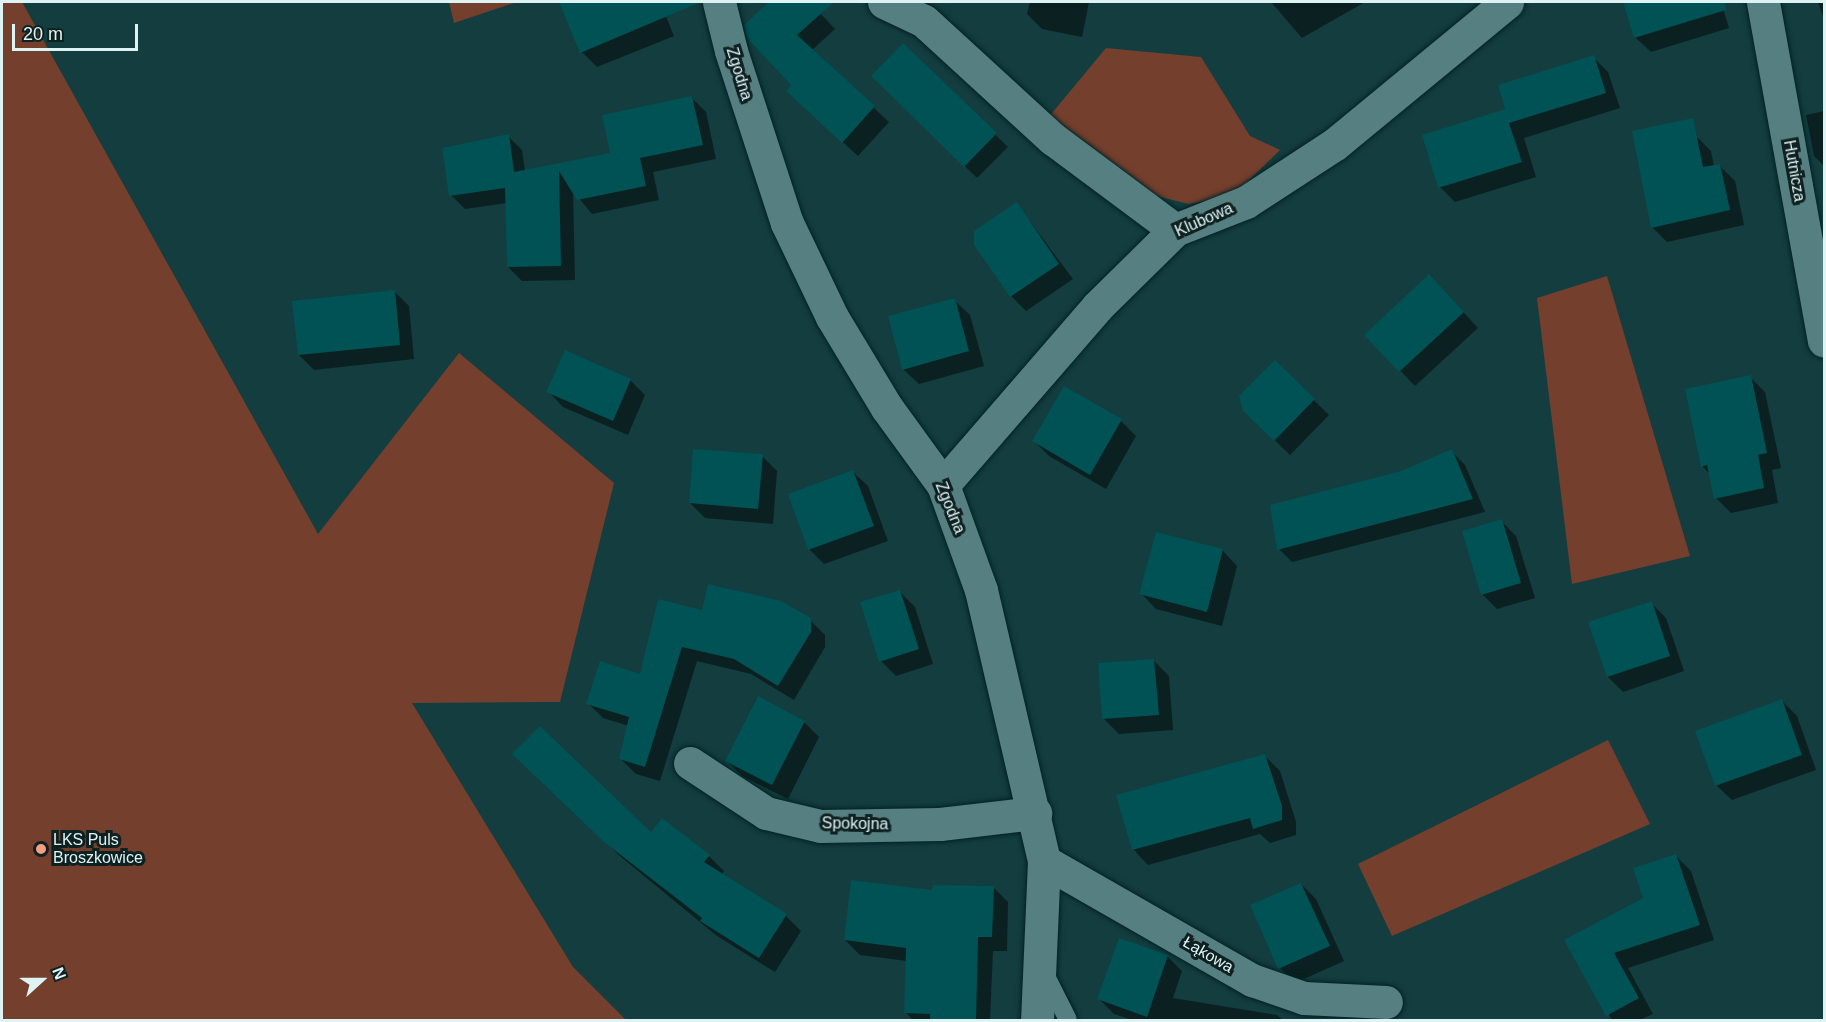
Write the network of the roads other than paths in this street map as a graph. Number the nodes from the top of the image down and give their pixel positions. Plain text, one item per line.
1 (719, 2) edge
2 (884, 2) edge
3 (1507, 2) edge
4 (1763, 2) edge
5 (1175, 230) junction
6 (1824, 341) edge
7 (943, 485) junction
8 (690, 763) dead end
9 (1035, 813) junction
10 (1044, 861) junction
11 (1040, 964) junction
12 (1386, 1002) dead end
13 (1037, 1020) edge
14 (1068, 1020) edge

1 - 7 street, Zgodna
2 - 5 street
3 - 5 street, Klubowa
4 - 6 street, Hutnicza
5 - 7 street, Klubowa
7 - 9 street, Zgodna
8 - 9 street, Spokojna
9 - 10 street, Zgodna
10 - 11 street, Zgodna
10 - 12 street, Łąkowa
11 - 13 street, Zgodna
11 - 14 lane

